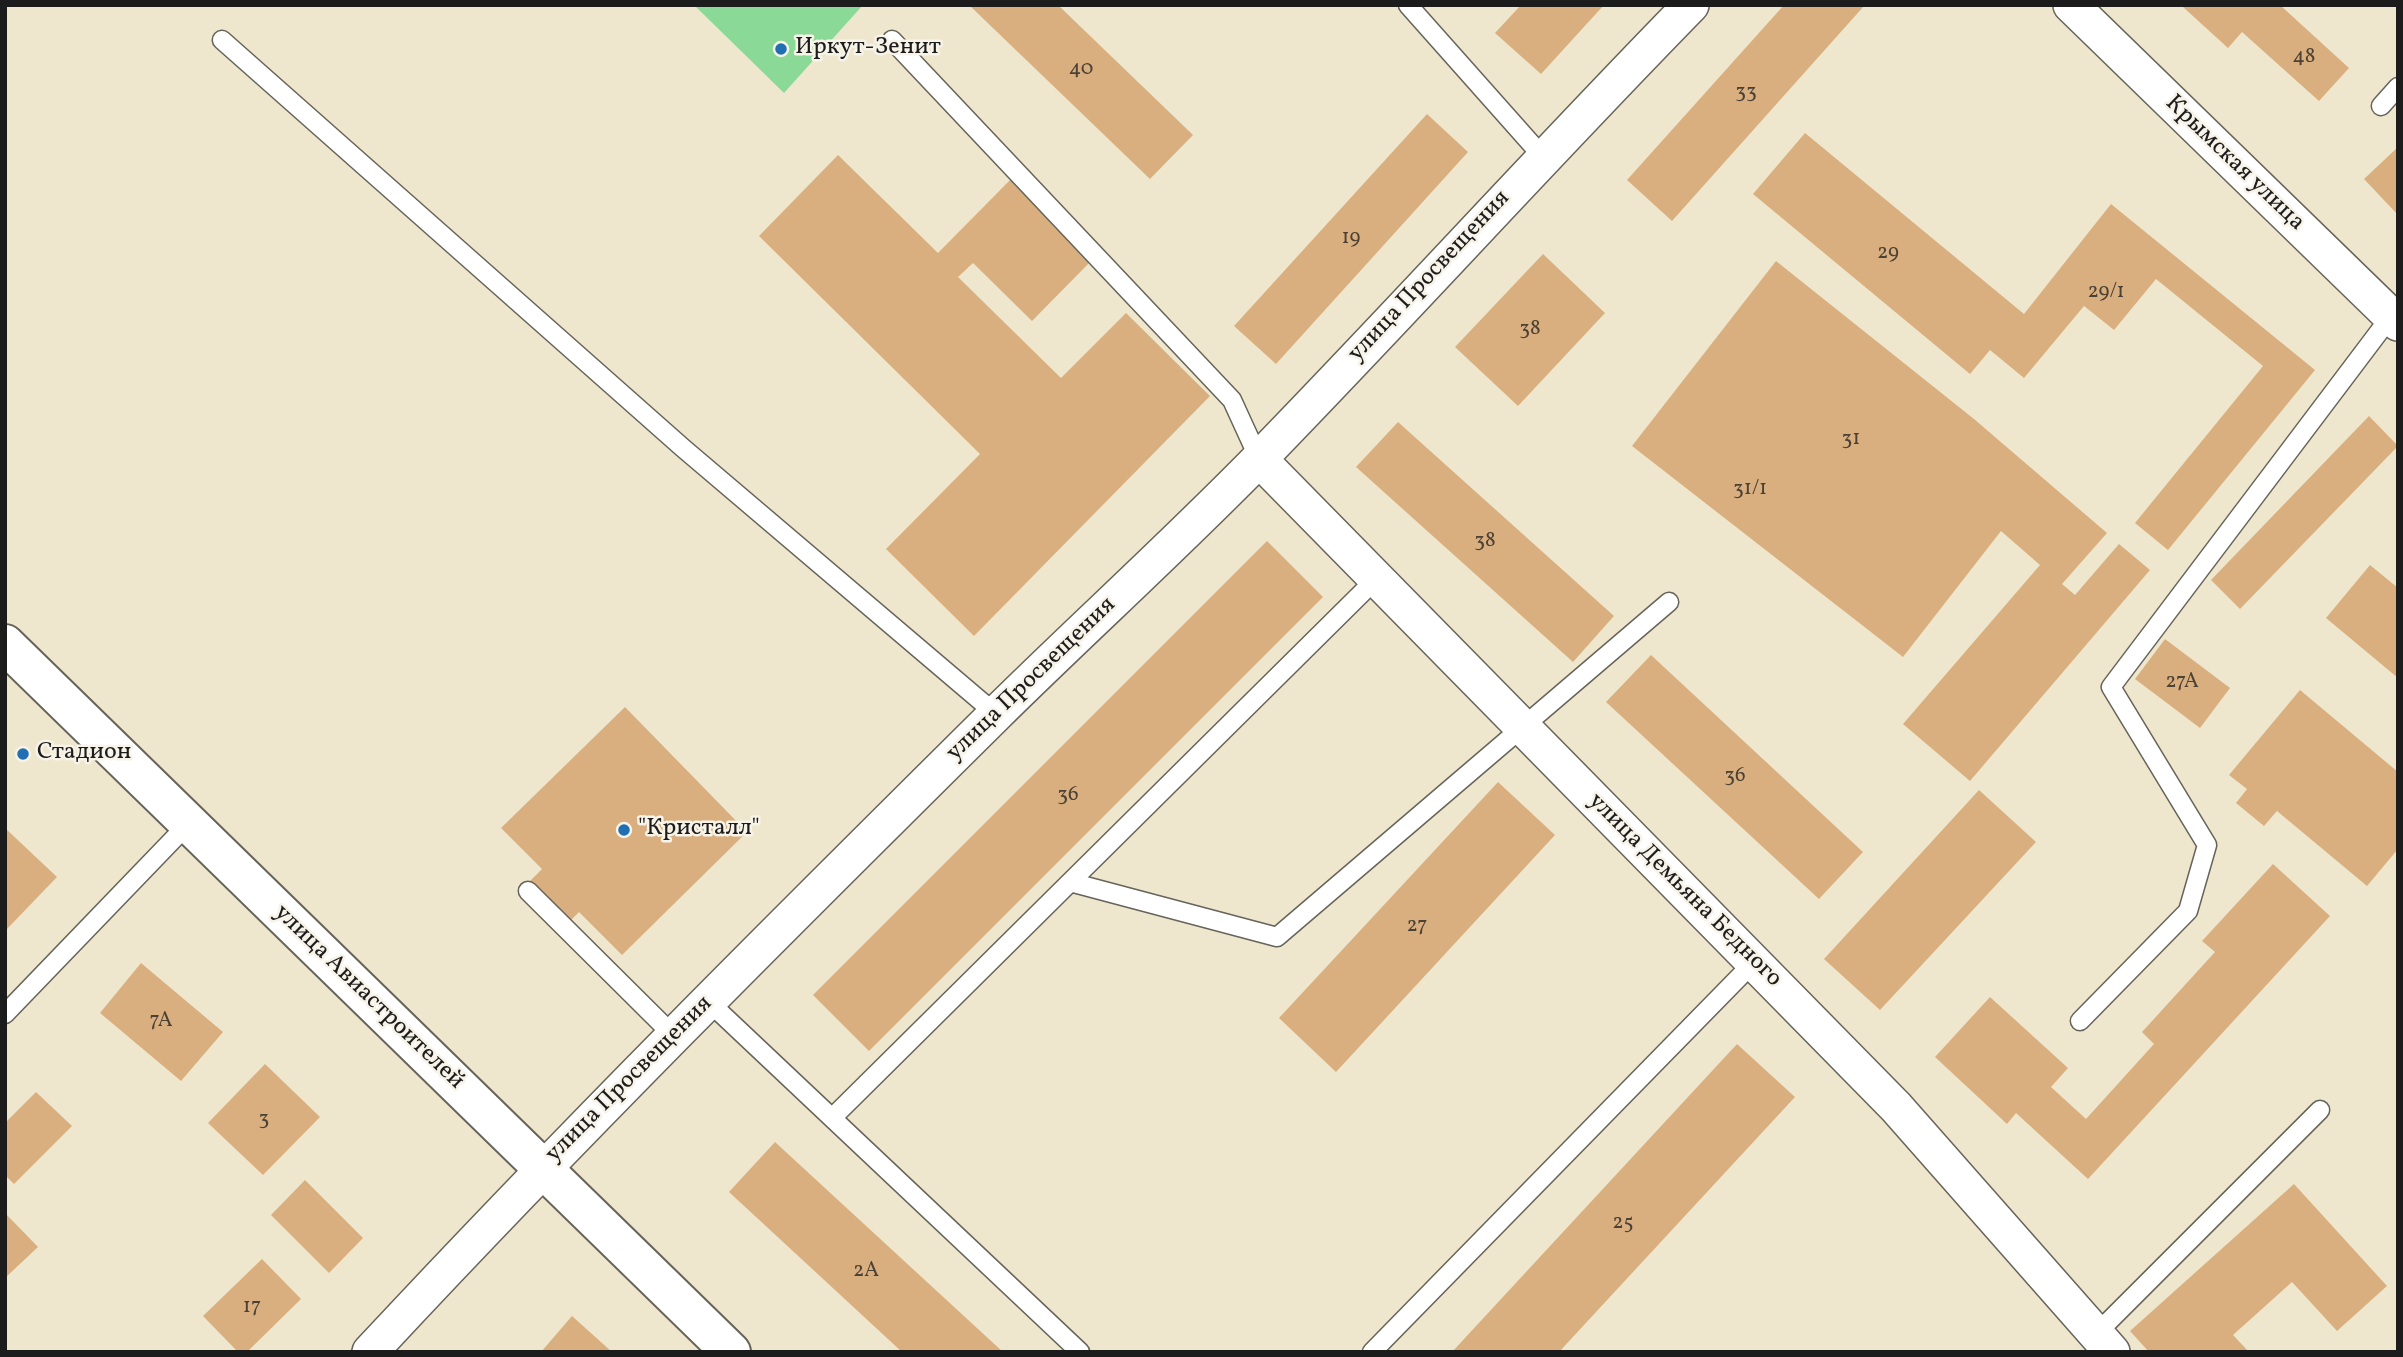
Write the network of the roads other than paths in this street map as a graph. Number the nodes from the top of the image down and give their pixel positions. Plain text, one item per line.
1 (1408, 5) edge
2 (1691, 5) edge
3 (2071, 5) edge
4 (222, 40) dead end
5 (892, 40) dead end
6 (2398, 87) edge
7 (2381, 106) dead end
8 (1543, 157) junction
9 (2395, 320) edge
10 (1259, 459) junction
11 (1376, 579) junction
12 (1669, 602) dead end
13 (5, 643) edge
14 (996, 714) junction
15 (1522, 727) junction
16 (189, 823) junction
17 (1070, 882) junction
18 (528, 891) dead end
19 (1754, 962) junction
20 (709, 1002) junction
21 (5, 1014) edge
22 (2080, 1021) dead end
23 (676, 1038) junction
24 (2320, 1110) dead end
25 (832, 1118) junction
26 (542, 1168) junction
27 (2104, 1343) edge
28 (369, 1352) edge
29 (731, 1352) edge
30 (1080, 1352) edge
31 (1372, 1352) edge

1 - 8 lane
2 - 8 street, улица Просвещения
3 - 9 street, Крымская улица
4 - 14 lane
5 - 10 lane
6 - 7 lane
8 - 10 street, улица Просвещения
9 - 22 lane
10 - 11 street, улица Демьяна Бедного
10 - 14 street, улица Просвещения
11 - 15 street, улица Демьяна Бедного
11 - 17 lane
12 - 15 lane
13 - 16 street, улица Авиастроителей
14 - 20 street, улица Просвещения
15 - 17 lane
15 - 19 street, улица Демьяна Бедного
16 - 21 lane
16 - 26 street, улица Авиастроителей
17 - 25 lane
18 - 23 lane
19 - 27 street, улица Демьяна Бедного
19 - 31 lane
20 - 23 street, улица Просвещения
20 - 25 lane
23 - 26 street, улица Просвещения
24 - 27 lane
25 - 30 lane
26 - 28 street, улица Просвещения
26 - 29 street, улица Авиастроителей

